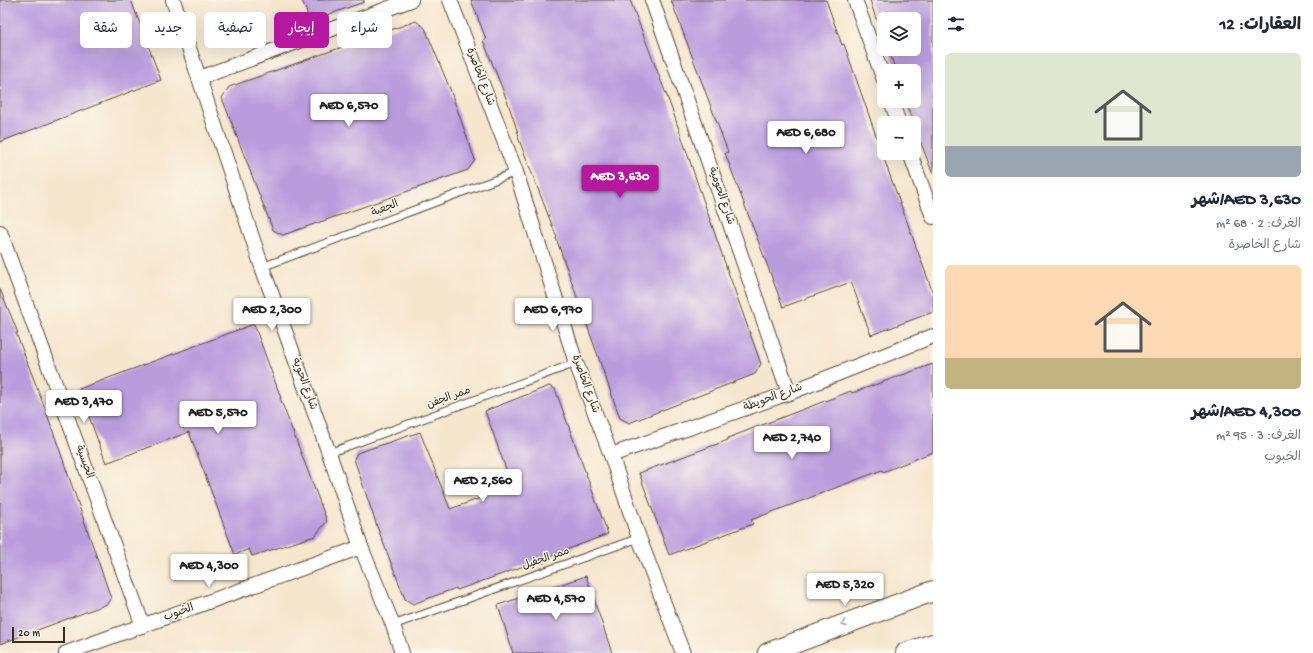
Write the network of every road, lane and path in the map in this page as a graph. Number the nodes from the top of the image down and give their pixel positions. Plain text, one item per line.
1 (173, 0) edge
2 (411, 0) edge
3 (450, 0) edge
4 (652, 0) edge
5 (855, 0) edge
6 (878, 64) edge
7 (200, 78) junction
8 (913, 160) edge
9 (516, 172) junction
10 (933, 217) edge
11 (0, 232) edge
12 (262, 267) junction
13 (933, 336) edge
14 (576, 363) junction
15 (789, 392) junction
16 (329, 453) junction
17 (611, 455) junction
18 (639, 538) junction
19 (361, 547) junction
20 (933, 591) edge
21 (392, 625) junction
22 (143, 626) junction
23 (933, 644) edge
24 (66, 653) edge
25 (402, 653) edge
26 (683, 653) edge
27 (768, 653) edge
28 (906, 653) edge

1 - 7 street, شارع الحوية
2 - 7 street
3 - 9 street, شارع الخاصرة
4 - 15 street, شارع الحومية
5 - 6 street
7 - 12 street, شارع الحوية
8 - 10 street
9 - 12 lane, الجعبة
9 - 14 street, شارع الخاصرة
11 - 22 street, الحيسية
12 - 16 street, شارع الحوية
13 - 15 street, شارع الحويطة
14 - 16 lane, ممر الجفن
14 - 17 street, شارع الخاصرة
15 - 17 street, شارع الحويطة
16 - 19 street, شارع الحوية
17 - 18 street, شارع الخاصرة
18 - 21 lane, ممر الجفيل
18 - 26 street, شارع الخاصرة
19 - 21 street, شارع الحوية
19 - 22 street, الخبوب
20 -> 27 street
21 - 25 street, شارع الحوية
22 - 24 street, الخبوب
23 - 28 street

